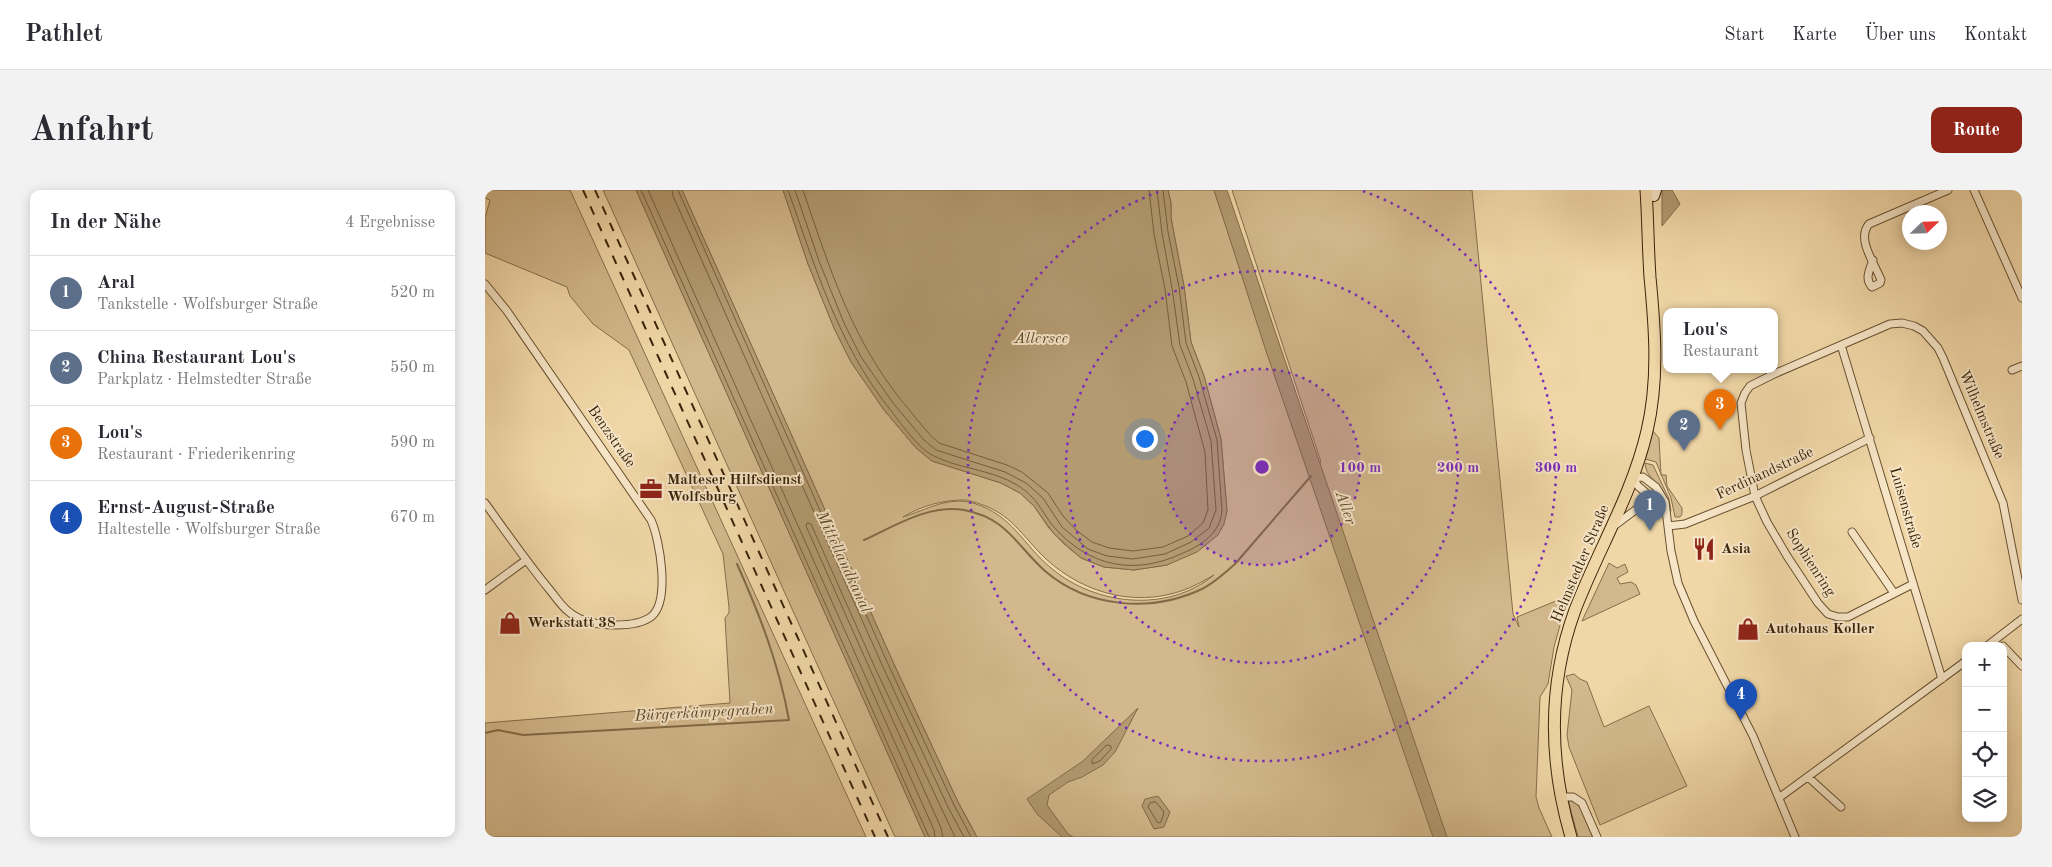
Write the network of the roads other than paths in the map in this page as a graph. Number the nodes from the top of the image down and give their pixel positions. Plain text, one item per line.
1 (1948, 190) edge
2 (1974, 190) edge
3 (1652, 192) edge
4 (1873, 260) dead end
5 (485, 284) edge
6 (2022, 298) edge
7 (1841, 345) junction
8 (2022, 366) edge
9 (2013, 370) dead end
10 (1778, 372) edge
11 (1776, 373) edge
12 (1870, 438) junction
13 (1633, 478) junction
14 (1755, 496) junction
15 (485, 503) edge
16 (1659, 503) junction
17 (1667, 513) junction
18 (1669, 526) junction
19 (1612, 528) junction
20 (1852, 532) dead end
21 (526, 560) junction
22 (1913, 584) junction
23 (485, 590) edge
24 (1894, 593) junction
25 (2022, 600) edge
26 (2022, 619) edge
27 (1996, 639) junction
28 (1992, 642) edge
29 (1999, 642) edge
30 (2007, 650) edge
31 (1962, 664) edge
32 (2022, 666) edge
33 (1942, 679) junction
34 (1807, 777) junction
35 (1560, 797) junction
36 (1780, 797) junction
37 (1841, 807) dead end
38 (1571, 837) edge
39 (1597, 837) edge
40 (1795, 837) edge

1 - 4 street
2 - 6 street
3 - 13 main road, Helmstedter Straße
5 - 21 street, Benzstraße
7 - 10 street, Wilhelmstraße
7 - 12 street, Luisenstraße
7 - 25 street, Wilhelmstraße
8 - 9 street
11 - 14 street, Wilhelmstraße
12 - 14 street, Ferdinandstraße
12 - 22 street, Luisenstraße
13 - 16 street
13 - 17 street
13 - 19 main road, Helmstedter Straße
14 - 18 street, Ferdinandstraße
14 - 24 street, Sophienring
15 - 21 street, Benzstraße
16 - 17 street
16 - 19 street
17 - 18 street
18 - 36 street
19 - 35 main road, Helmstedter Straße
20 - 24 street
21 - 23 street
22 - 24 street, Sophienring
22 - 33 street, Luisenstraße
26 - 27 street
27 - 28 street
27 - 29 street
30 - 32 street
31 - 33 street
33 - 34 street
34 - 36 street
34 - 37 street
35 - 38 main road, Helmstedter Straße
35 - 39 street
36 - 40 street

